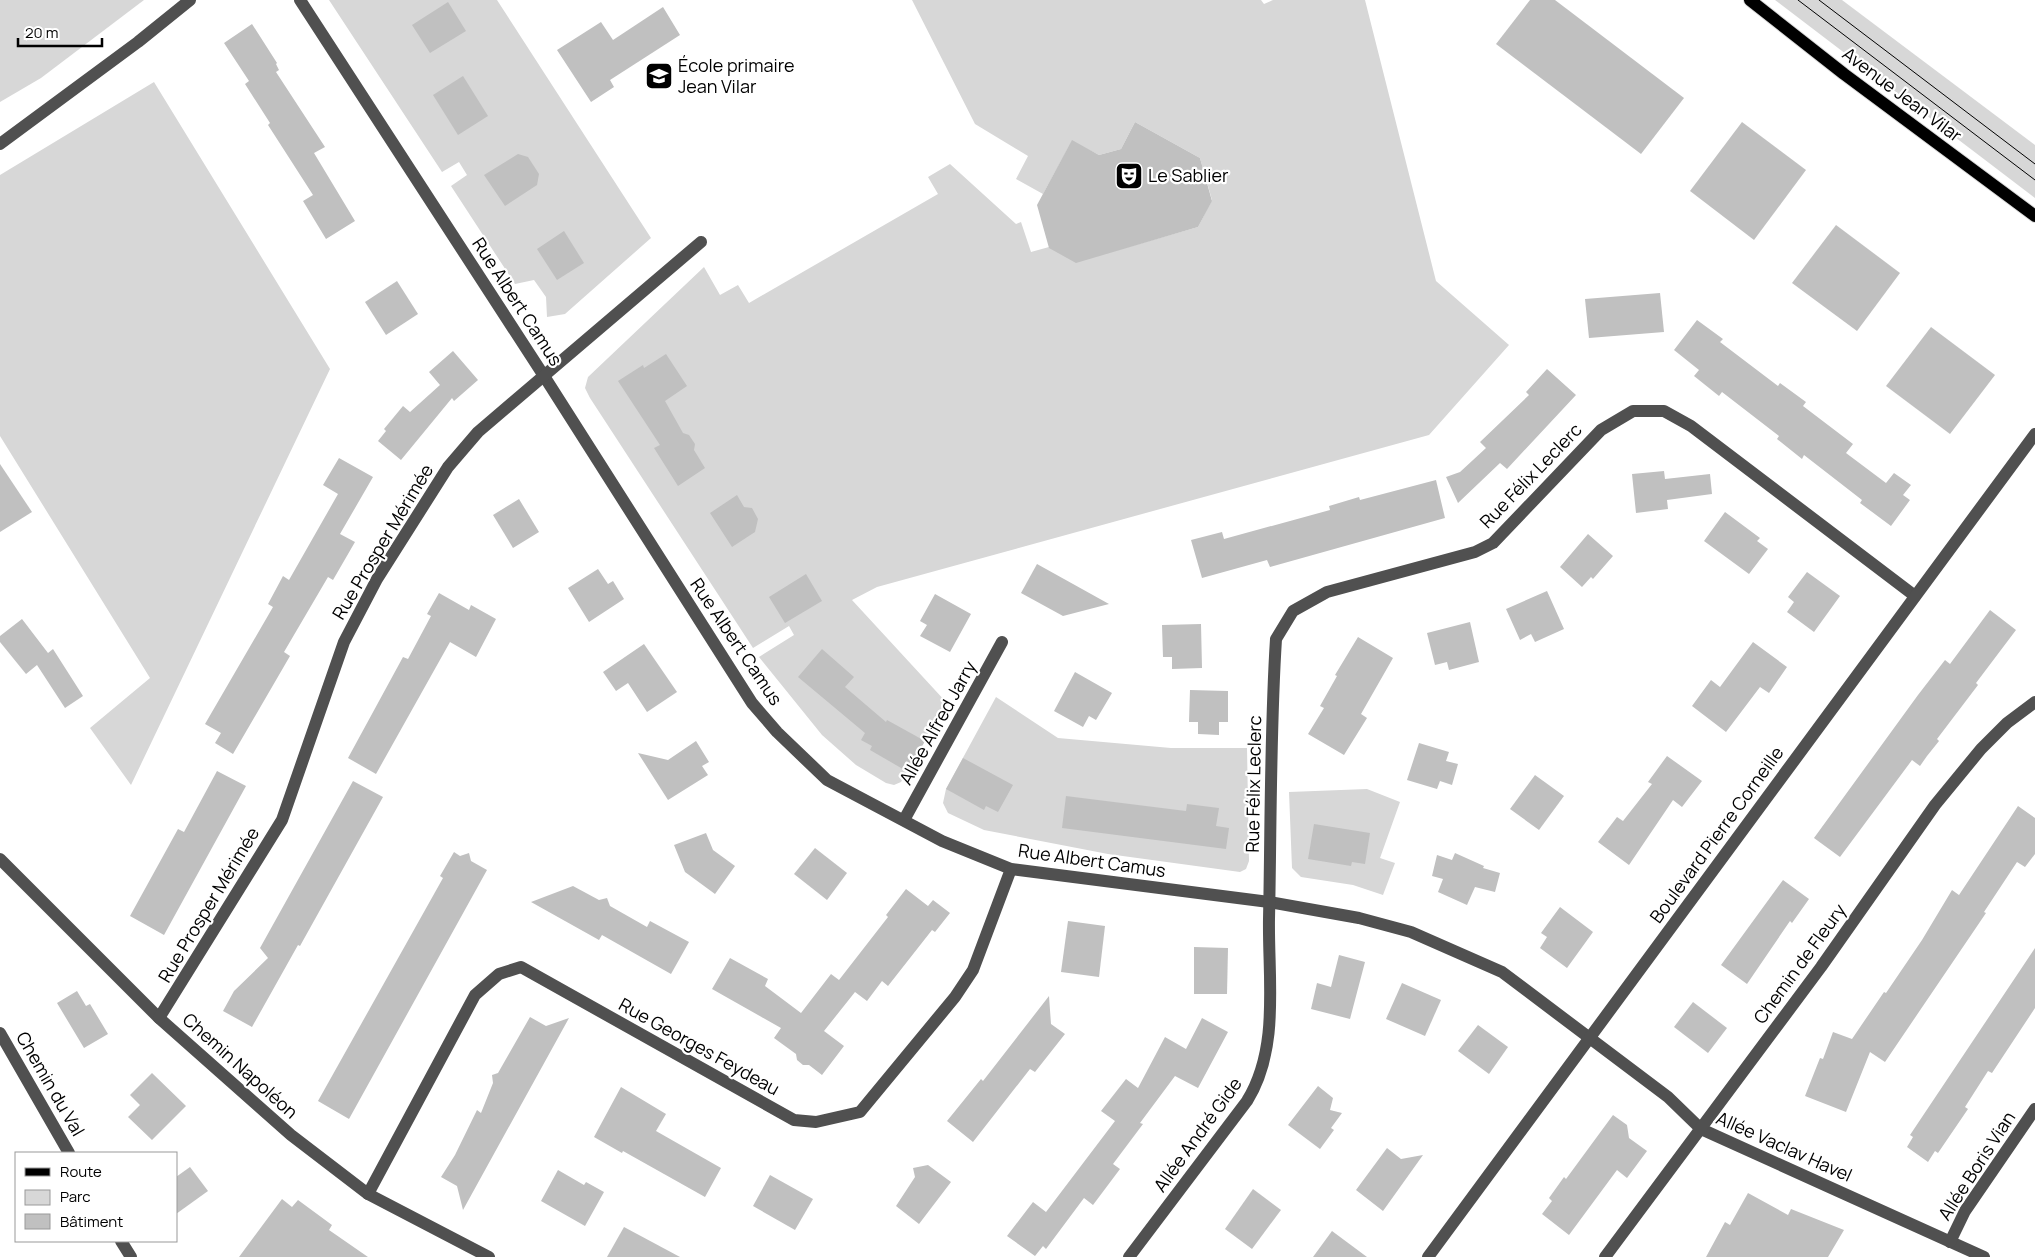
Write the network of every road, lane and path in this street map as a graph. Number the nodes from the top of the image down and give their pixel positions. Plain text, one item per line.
1 (190, 0) edge
2 (300, 0) edge
3 (1750, 0) edge
4 (0, 144) edge
5 (2035, 216) edge
6 (702, 242) dead end
7 (544, 376) junction
8 (2035, 434) edge
9 (1915, 596) junction
10 (1002, 642) dead end
11 (2035, 702) edge
12 (904, 820) junction
13 (0, 859) edge
14 (1010, 869) junction
15 (1270, 902) junction
16 (159, 1018) junction
17 (0, 1033) edge
18 (1590, 1039) junction
19 (2035, 1109) edge
20 (1701, 1129) junction
21 (68, 1152) edge
22 (368, 1194) junction
23 (122, 1242) edge
24 (1950, 1242) junction
25 (131, 1257) edge
26 (489, 1257) edge
27 (1129, 1257) edge
28 (1428, 1257) edge
29 (1606, 1257) edge
30 (1984, 1257) edge

1 - 4 street
2 - 7 street, Rue Albert Camus
3 - 5 main road, Avenue Jean Vilar
6 - 7 street, Rue Prosper Mérimée
7 - 12 street, Rue Albert Camus
7 - 16 street, Rue Prosper Mérimée
8 - 9 street, Boulevard Pierre Corneille
9 - 15 street, Rue Félix Leclerc
9 - 18 street, Boulevard Pierre Corneille
10 - 12 street, Allée Alfred Jarry
11 - 20 street, Chemin de Fleury
12 - 14 street, Rue Albert Camus
13 - 16 street, Chemin Napoléon
14 - 15 street, Rue Albert Camus
14 - 22 street, Rue Georges Feydeau
15 - 18 street, Rue Albert Camus
15 - 27 street, Allée André Gide
16 - 22 street, Chemin Napoléon
17 - 21 street, Chemin du Val
18 - 20 street, Allée Vaclav Havel
18 - 28 street, Boulevard Pierre Corneille
19 - 24 street, Allée Boris Vian
20 - 24 street, Allée Vaclav Havel
20 - 29 street, Chemin de Fleury
22 - 26 street, Chemin Napoléon
23 - 25 street
24 - 30 street, Allée Vaclav Havel

